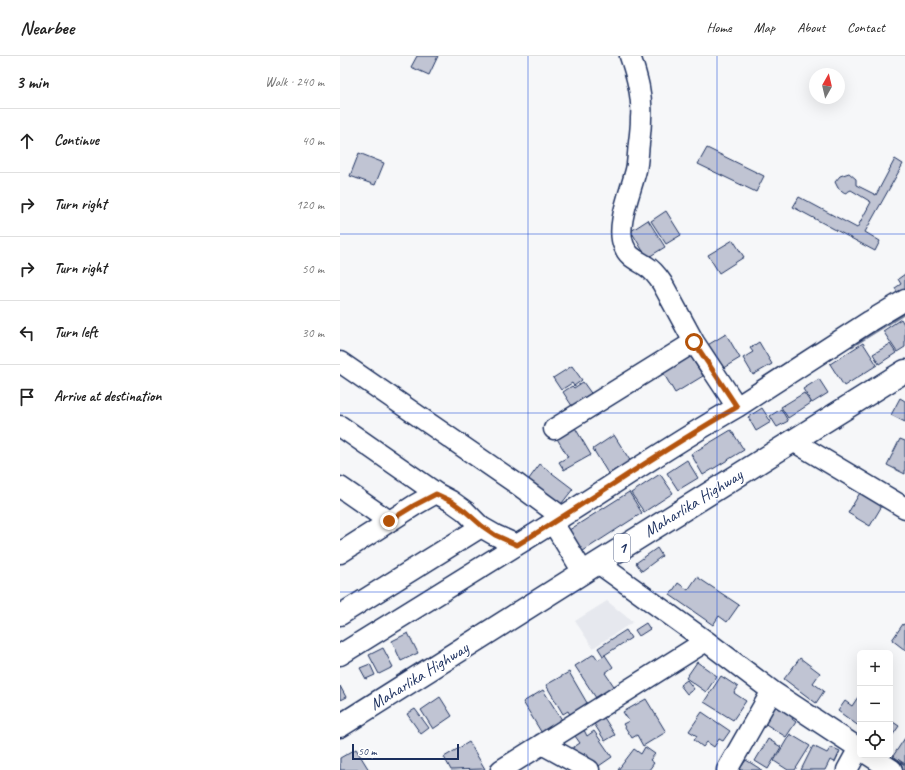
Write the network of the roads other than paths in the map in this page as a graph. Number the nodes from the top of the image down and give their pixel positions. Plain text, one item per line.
1 (630, 56) edge
2 (905, 300) edge
3 (694, 342) junction
4 (340, 362) edge
5 (905, 372) edge
6 (737, 407) junction
7 (340, 426) edge
8 (554, 429) dead end
9 (793, 441) junction
10 (340, 487) edge
11 (436, 494) junction
12 (905, 508) edge
13 (557, 520) junction
14 (389, 521) junction
15 (482, 526) junction
16 (517, 545) junction
17 (343, 548) edge
18 (591, 568) junction
19 (340, 615) edge
20 (706, 641) junction
21 (340, 655) edge
22 (772, 690) junction
23 (340, 726) edge
24 (542, 744) junction
25 (857, 747) edge
26 (857, 758) edge
27 (874, 758) edge
28 (501, 770) edge
29 (589, 770) edge
30 (727, 770) edge
31 (847, 770) edge
32 (892, 770) edge

1 - 3 street
2 - 6 street
3 - 6 street
3 - 8 street
4 - 13 street
5 - 9 highway, Maharlika Highway / 1
6 - 13 street
7 - 11 street
9 - 12 street
9 - 18 highway, Maharlika Highway / 1
10 - 14 street
11 - 14 street
11 - 15 street
13 - 16 street
13 - 18 street
14 - 17 street
15 - 16 street
15 - 19 street
16 - 21 street
18 - 20 street
18 - 23 highway, Maharlika Highway / 1
20 - 22 street
20 - 24 street
22 - 25 street
22 - 30 street
24 - 28 street
24 - 29 street
26 - 31 street
27 - 32 street

